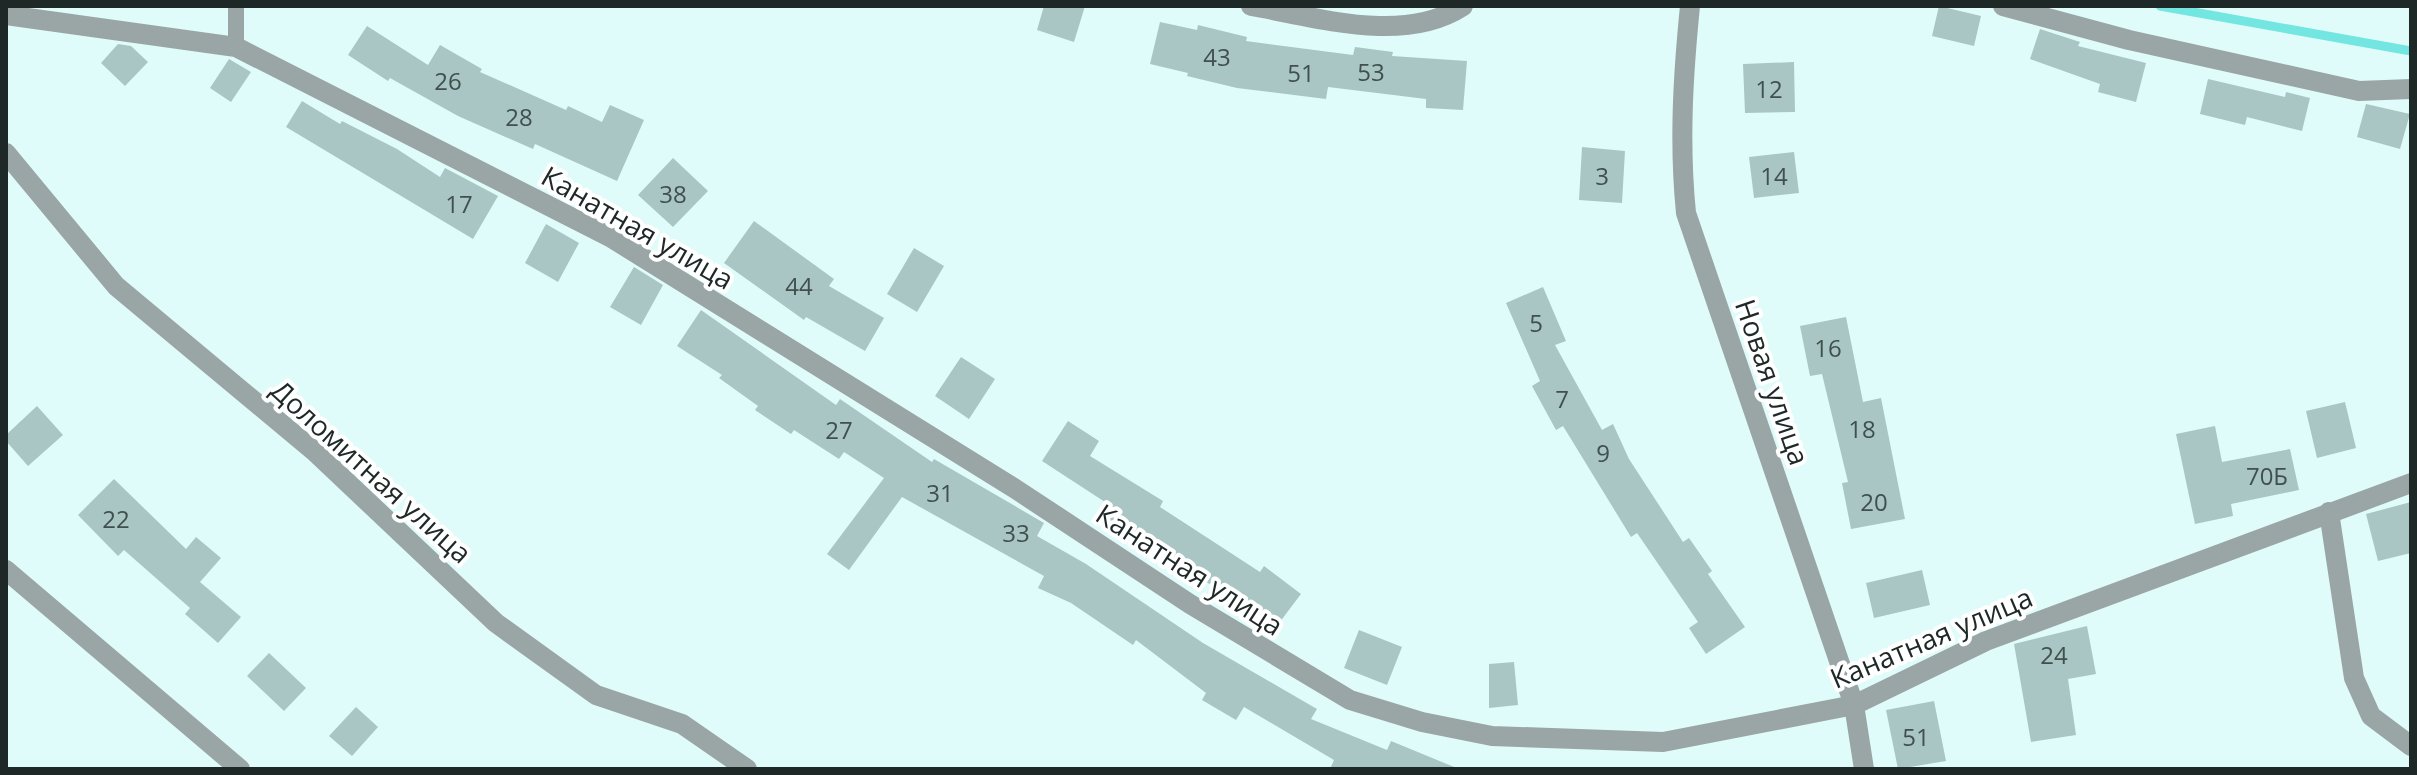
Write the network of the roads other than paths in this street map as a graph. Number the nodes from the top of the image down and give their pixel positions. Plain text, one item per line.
1 (236, 6) edge
2 (1251, 6) edge
3 (1463, 6) edge
4 (1690, 6) edge
5 (2003, 6) edge
6 (6, 15) edge
7 (236, 47) junction
8 (2411, 89) edge
9 (6, 153) edge
10 (2411, 483) edge
11 (2329, 512) junction
12 (6, 570) edge
13 (1854, 705) junction
14 (2411, 746) edge
15 (240, 769) edge
16 (747, 769) edge
17 (1864, 769) edge

1 - 7 lane
2 - 3 street
4 - 13 street, Новая улица
5 - 8 street
6 - 7 street, Канатная улица
7 - 13 street, Канатная улица
9 - 16 street, Доломитная улица
10 - 11 street, Канатная улица
11 - 13 street, Канатная улица
11 - 14 street
12 - 15 street
13 - 17 street, Новая улица

